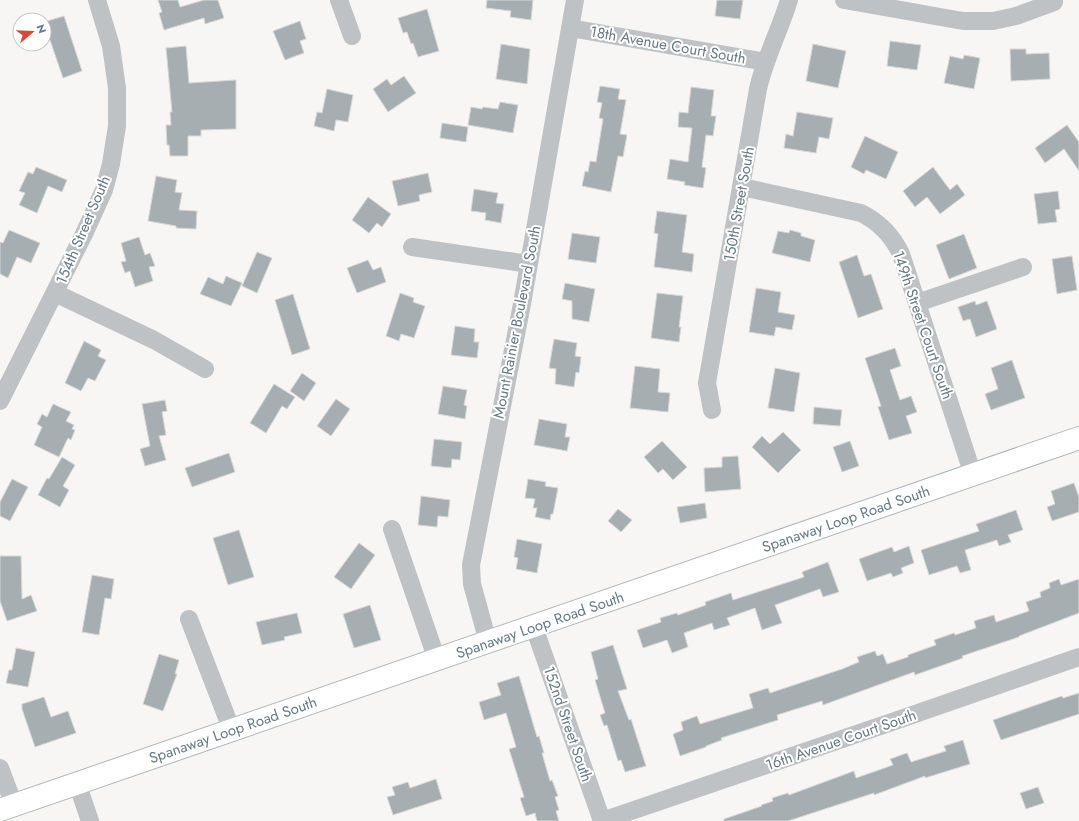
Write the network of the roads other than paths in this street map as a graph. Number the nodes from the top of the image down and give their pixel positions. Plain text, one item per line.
1 (96, 0) edge
2 (338, 0) edge
3 (575, 0) edge
4 (789, 0) edge
5 (844, 0) edge
6 (1054, 2) dead end
7 (570, 28) junction
8 (352, 36) dead end
9 (766, 62) junction
10 (742, 187) junction
11 (412, 247) dead end
12 (529, 264) junction
13 (1023, 267) dead end
14 (56, 293) junction
15 (917, 303) junction
16 (205, 369) dead end
17 (0, 401) edge
18 (712, 410) dead end
19 (1079, 438) edge
20 (973, 475) junction
21 (392, 529) dead end
22 (189, 619) dead end
23 (534, 627) junction
24 (488, 642) junction
25 (1079, 656) edge
26 (437, 660) junction
27 (232, 731) junction
28 (0, 768) edge
29 (77, 783) junction
30 (7, 808) edge
31 (90, 821) edge
32 (602, 821) edge

1 - 14 street, 154th Street South
2 - 8 street
3 - 7 street, Mount Rainier Boulevard South
4 - 9 street, 150th Street South
5 - 6 street
7 - 9 street, 18th Avenue Court South
7 - 12 street, Mount Rainier Boulevard South
9 - 10 street, 150th Street South
10 - 15 street, 149th Street Court South
10 - 18 street, 150th Street South
11 - 12 street
12 - 24 street, Mount Rainier Boulevard South
13 - 15 street
14 - 16 street
14 - 17 street, 154th Street South
15 - 20 street, 149th Street Court South
19 - 20 main road, Spanaway Loop Road South
20 - 23 main road, Spanaway Loop Road South
21 - 26 street
22 - 27 street
23 - 24 main road, Spanaway Loop Road South
23 - 32 street, 152nd Street South
24 - 26 main road, Spanaway Loop Road South
25 - 32 street, 16th Avenue Court South
26 - 27 main road, Spanaway Loop Road South
27 - 29 main road, Spanaway Loop Road South
28 - 30 street
29 - 30 main road, Spanaway Loop Road South
29 - 31 street

